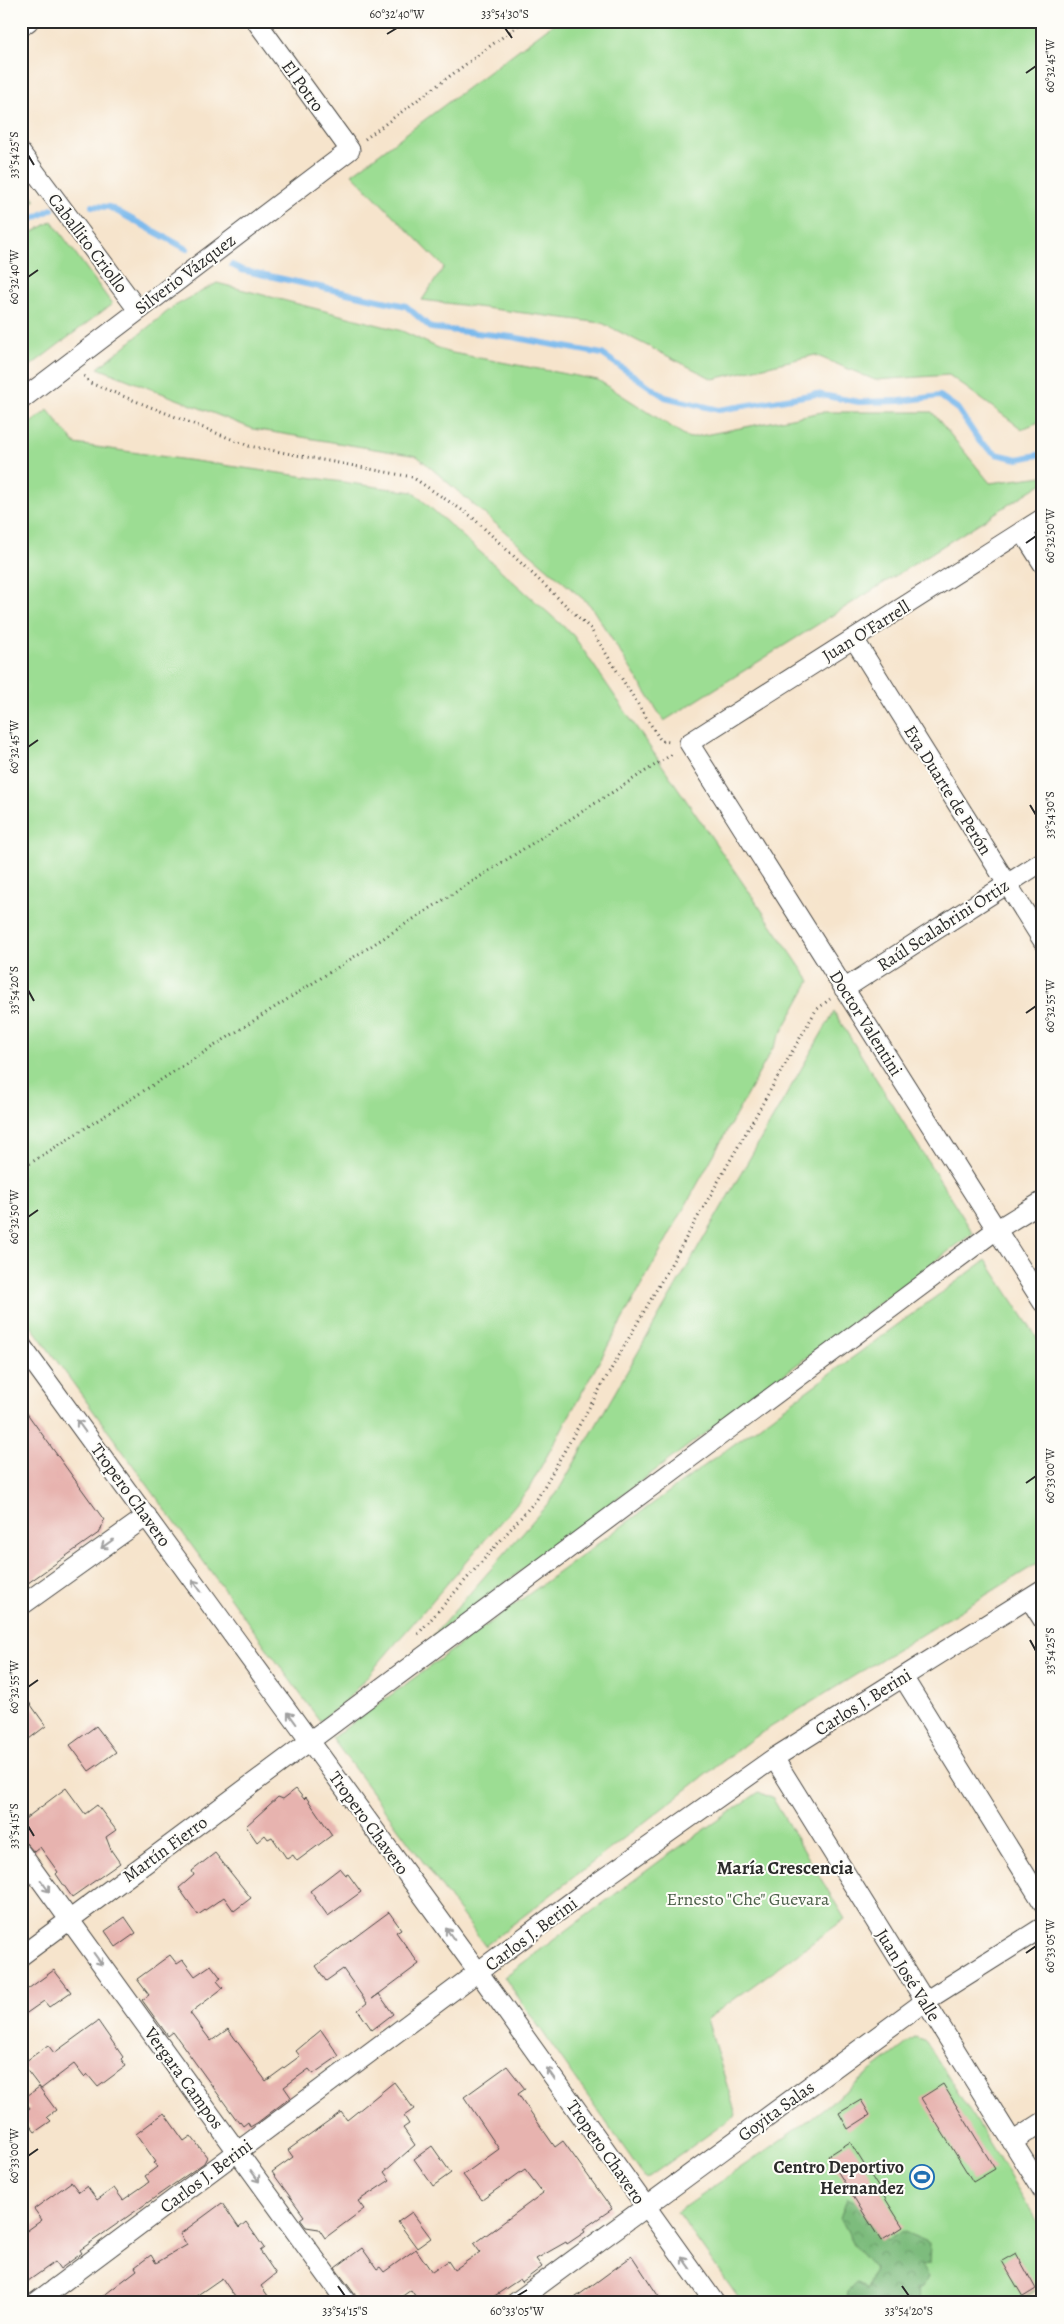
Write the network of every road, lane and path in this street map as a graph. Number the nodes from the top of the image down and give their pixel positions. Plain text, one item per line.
1 (29, 21) edge
2 (256, 21) edge
3 (524, 21) edge
4 (21, 27) edge
5 (350, 150) junction
6 (21, 153) edge
7 (138, 310) junction
8 (72, 362) junction
9 (21, 400) edge
10 (1043, 518) edge
11 (1022, 531) junction
12 (1043, 564) edge
13 (854, 639) junction
14 (689, 743) junction
15 (1043, 861) edge
16 (1007, 884) junction
17 (1043, 940) edge
18 (844, 989) junction
19 (21, 1168) edge
20 (1043, 1202) edge
21 (996, 1230) junction
22 (1043, 1303) edge
23 (21, 1345) edge
24 (147, 1516) junction
25 (1036, 1594) edge
26 (21, 1606) edge
27 (1043, 1620) edge
28 (415, 1639) dead end
29 (903, 1677) junction
30 (310, 1742) junction
31 (774, 1758) junction
32 (21, 1853) edge
33 (1043, 1903) edge
34 (70, 1920) junction
35 (1043, 1927) edge
36 (21, 1956) edge
37 (479, 1973) junction
38 (924, 2002) junction
39 (1043, 2122) edge
40 (1012, 2142) junction
41 (238, 2152) junction
42 (1043, 2191) edge
43 (645, 2207) junction
44 (36, 2303) edge
45 (347, 2303) edge
46 (515, 2303) edge
47 (715, 2303) edge

1 - 4 street
2 - 5 street, El Potro
3 - 5 path
5 - 7 street, Silverio Vázquez
6 - 7 street, Caballito Criollo
7 - 8 street, Silverio Vázquez
8 - 9 street, Silverio Vázquez
8 - 14 path
10 - 11 street, Juan O'Farrell
11 - 12 street
11 - 13 street, Juan O'Farrell
13 - 14 street, Juan O'Farrell
13 - 16 street, Eva Duarte de Perón
14 - 18 street, Doctor Valentini
14 - 19 path
15 - 16 street, Raúl Scalabrini Ortiz
16 - 17 street, Eva Duarte de Perón
16 - 18 street, Raúl Scalabrini Ortiz
18 - 21 street, Doctor Valentini
18 - 28 path
20 - 21 street
21 - 22 street, Doctor Valentini
21 - 30 street, Martín Fierro
24 -> 23 street, Tropero Chavero
24 -> 26 street
30 -> 24 street, Tropero Chavero
25 - 27 street
25 - 29 street, Carlos J. Berini
29 - 31 street, Carlos J. Berini
29 - 33 street
30 - 34 street, Martín Fierro
37 -> 30 street, Tropero Chavero
31 - 37 street, Carlos J. Berini
31 - 38 street, Juan José Valle
32 -> 34 street, Vergara Campos
34 - 36 street, Martín Fierro
34 -> 41 street, Vergara Campos
35 - 38 street, Goyita Salas
37 - 41 street, Carlos J. Berini
43 -> 37 street, Tropero Chavero
38 - 40 street, Juan José Valle
38 - 43 street, Goyita Salas
39 - 40 street
40 - 42 street, Juan José Valle
41 - 44 street, Carlos J. Berini
41 -> 45 street, Vergara Campos
43 - 46 street, Goyita Salas
47 -> 43 street, Tropero Chavero

